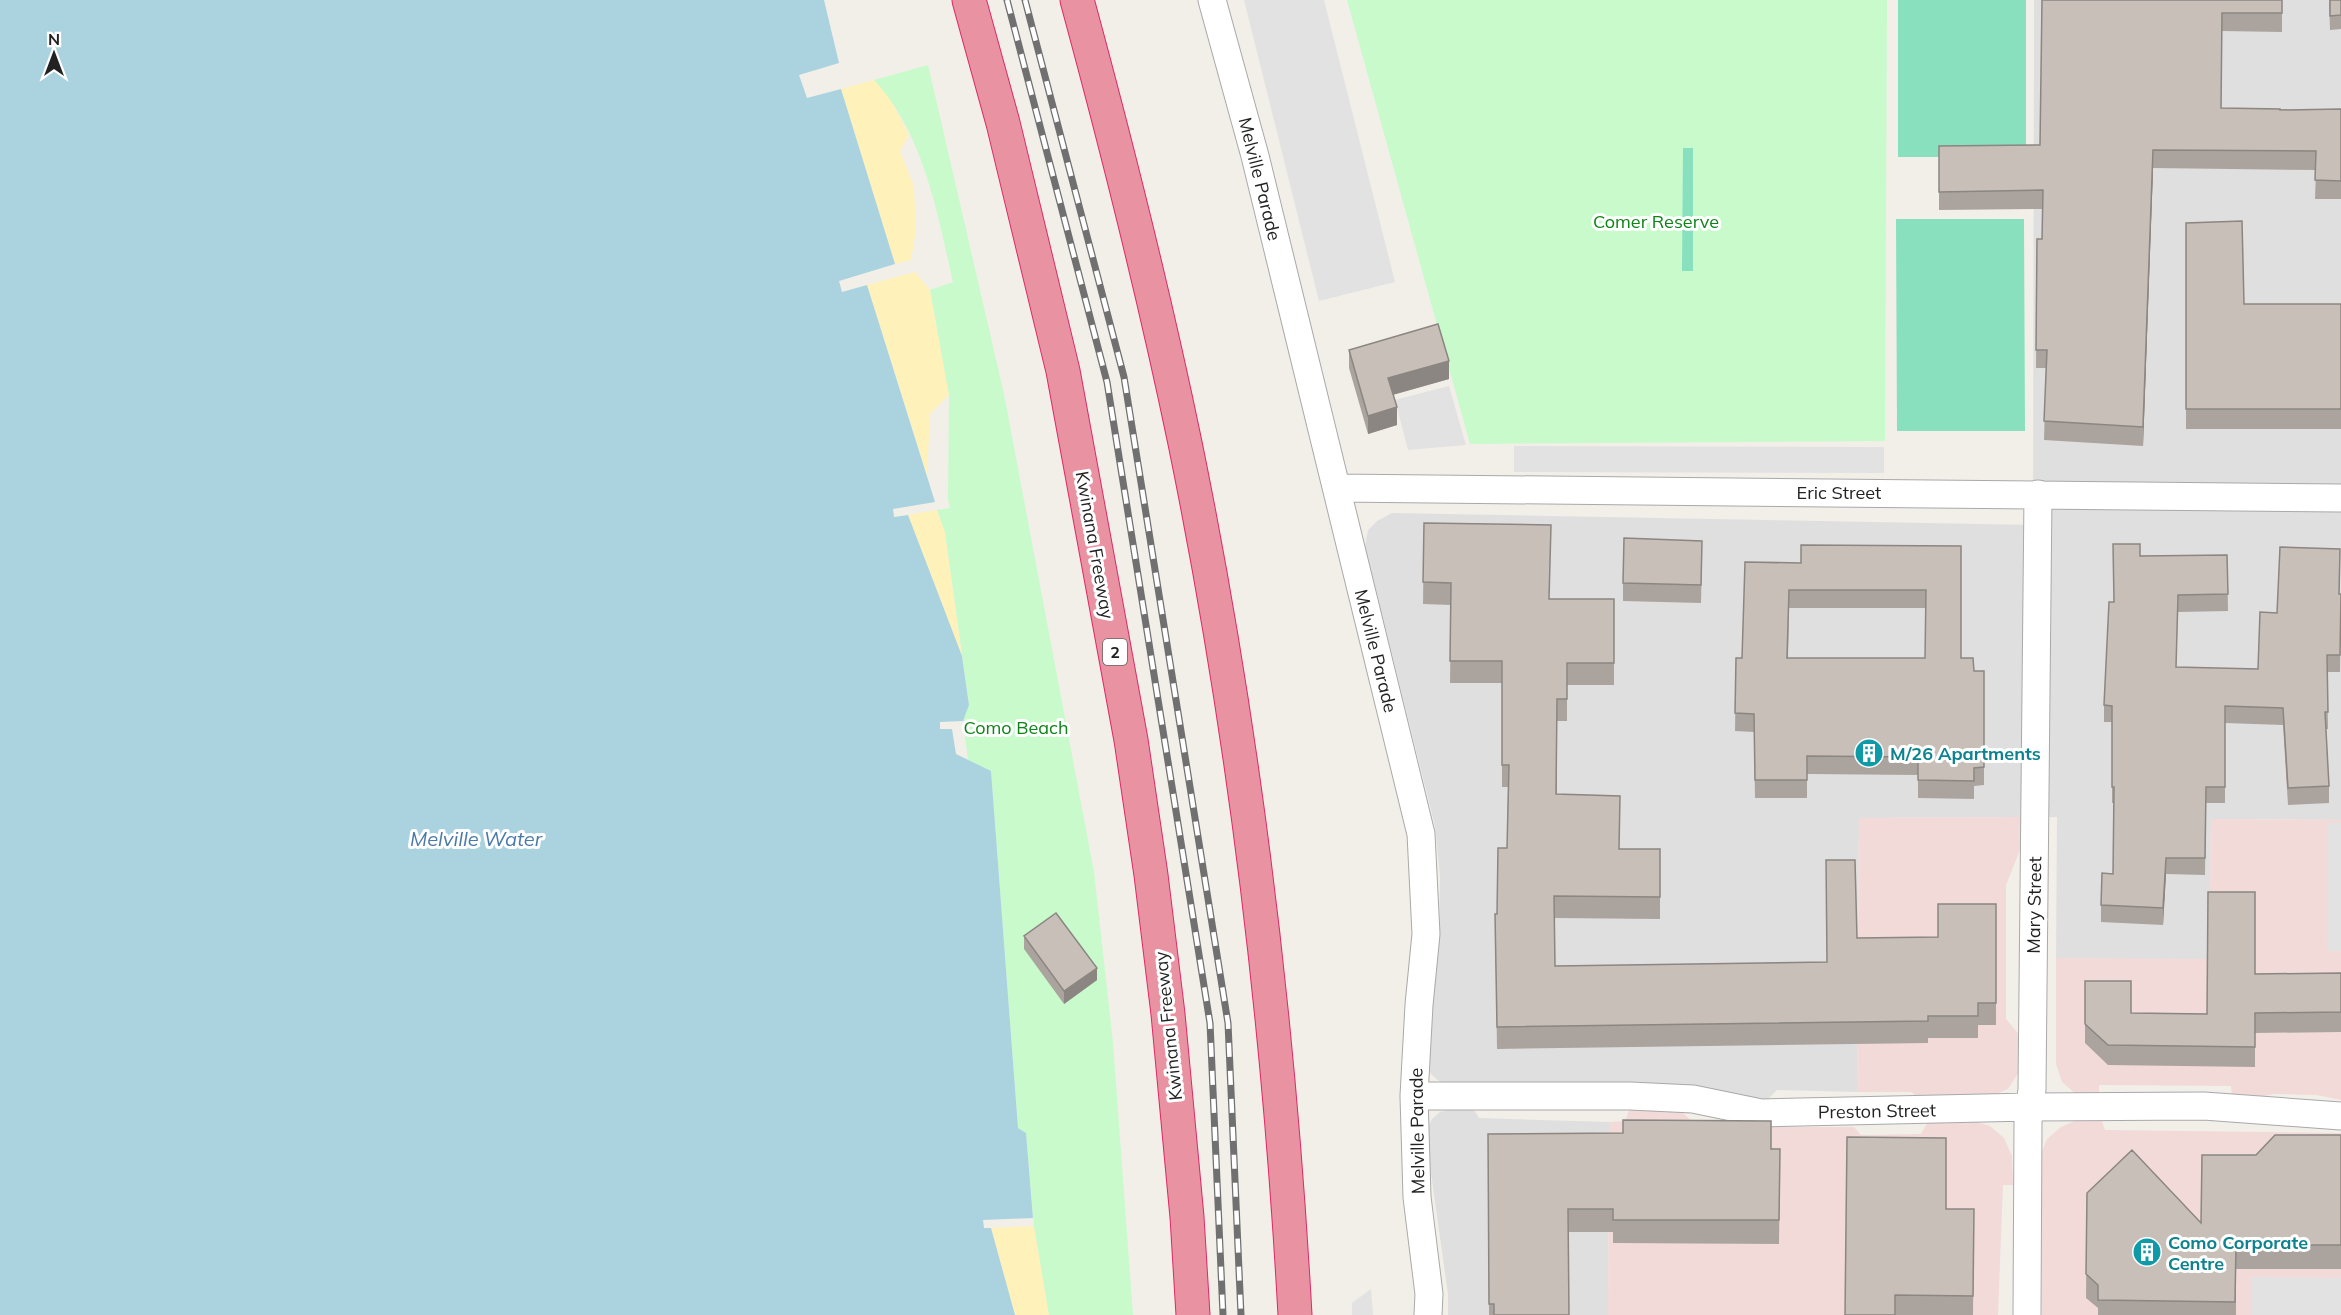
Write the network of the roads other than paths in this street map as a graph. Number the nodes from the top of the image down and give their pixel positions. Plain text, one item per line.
1 (969, 0) edge
2 (1077, 0) edge
3 (1212, 0) edge
4 (1337, 488) junction
5 (2038, 494) junction
6 (2341, 498) edge
7 (1414, 1096) junction
8 (2030, 1107) junction
9 (2341, 1116) edge
10 (1193, 1315) edge
11 (1295, 1315) edge
12 (1428, 1315) edge
13 (2027, 1315) edge

1 - 10 highway, Kwinana Freeway / 2
2 - 11 highway
3 - 4 street, Melville Parade
4 - 5 street, Eric Street
4 - 7 street, Melville Parade
5 - 6 street, Eric Street
5 - 8 street, Mary Street
7 - 8 street, Preston Street
7 - 12 street, Melville Parade
8 - 9 street, Preston Street
8 - 13 street, Mary Street

